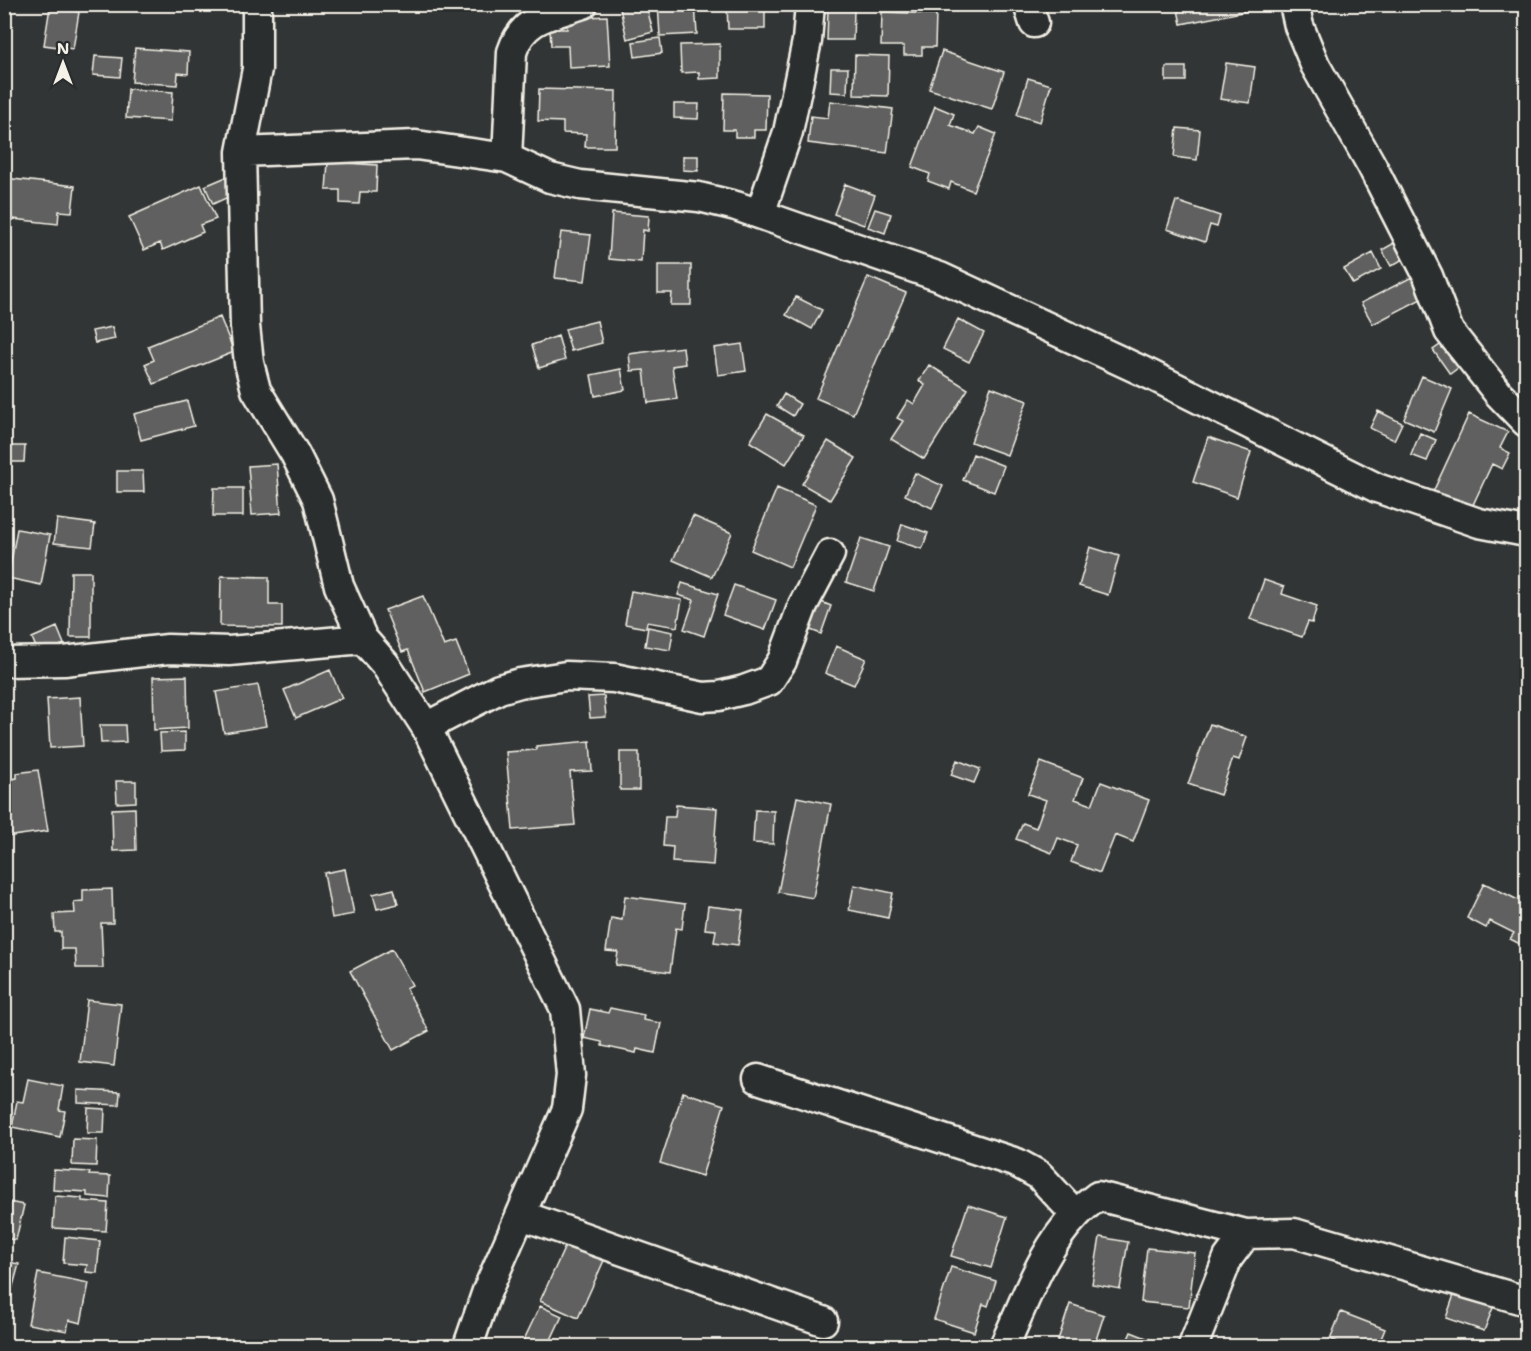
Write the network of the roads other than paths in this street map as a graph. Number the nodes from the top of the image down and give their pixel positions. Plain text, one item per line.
1 (257, 4) edge
2 (583, 4) edge
3 (810, 4) edge
4 (1293, 4) edge
5 (241, 152) junction
6 (507, 159) junction
7 (760, 214) junction
8 (1527, 422) edge
9 (1527, 532) edge
10 (830, 554) dead end
11 (363, 639) junction
12 (4, 662) edge
13 (426, 727) junction
14 (758, 1079) dead end
15 (521, 1215) junction
16 (1076, 1215) junction
17 (1246, 1234) junction
18 (1527, 1301) edge
19 (823, 1322) dead end
20 (468, 1347) edge
21 (1004, 1347) edge
22 (1193, 1347) edge

1 - 5 street
2 - 6 street
3 - 7 street
4 - 8 street
5 - 6 street
5 - 11 street
6 - 7 street
7 - 9 street
10 - 13 street
11 - 12 street
11 - 13 street
13 - 15 street
14 - 16 street
15 - 19 street
15 - 20 street
16 - 17 street
16 - 21 street
17 - 18 street
17 - 22 street

